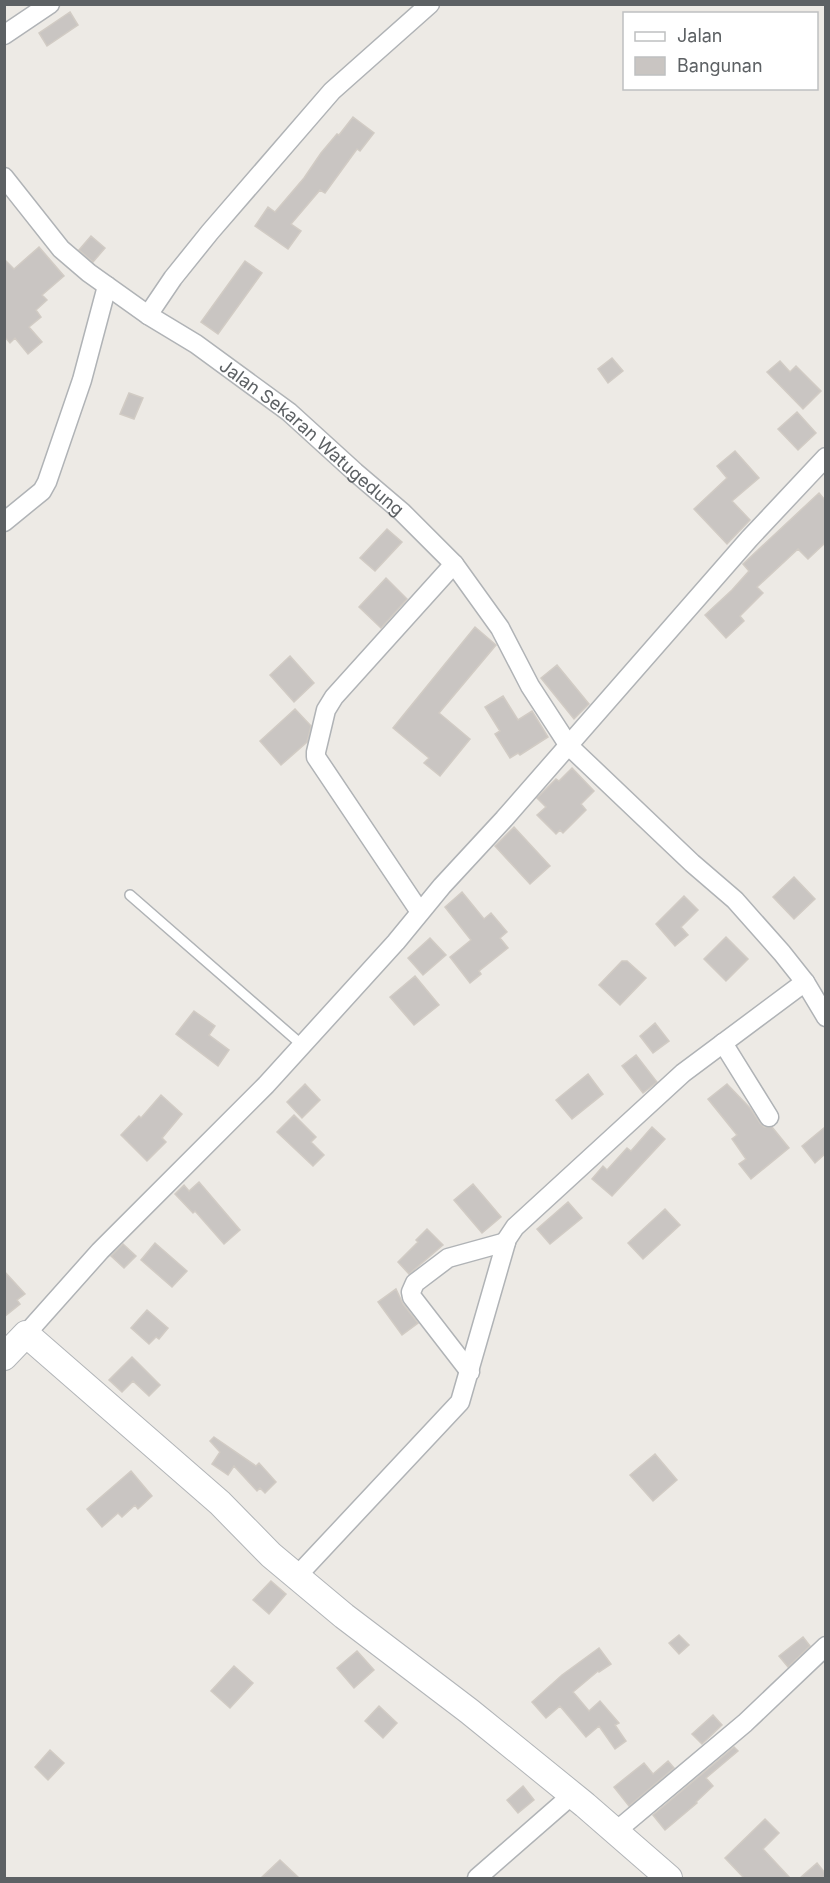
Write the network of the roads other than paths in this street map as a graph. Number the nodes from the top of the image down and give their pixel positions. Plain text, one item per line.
1 (50, 4) edge
2 (430, 4) edge
3 (4, 35) edge
4 (4, 177) edge
5 (107, 286) junction
6 (148, 315) junction
7 (825, 457) edge
8 (4, 522) edge
9 (454, 564) junction
10 (569, 746) junction
11 (130, 896) dead end
12 (420, 912) junction
13 (805, 982) junction
14 (823, 1006) edge
15 (723, 1043) junction
16 (302, 1045) junction
17 (769, 1118) dead end
18 (506, 1242) junction
19 (26, 1334) junction
20 (4, 1357) edge
21 (470, 1372) junction
22 (297, 1576) junction
23 (825, 1646) edge
24 (572, 1795) junction
25 (615, 1832) junction
26 (477, 1878) edge
27 (669, 1878) edge

1 - 3 street
2 - 6 street
4 - 5 street, Jalan Sekaran Watugedung
5 - 6 street, Jalan Sekaran Watugedung
5 - 8 street
6 - 9 street, Jalan Sekaran Watugedung
7 - 10 street
9 - 10 street, Jalan Sekaran Watugedung
9 - 12 street
10 - 12 street
10 - 13 street, Jalan Sekaran Watugedung
11 - 16 lane
12 - 16 street
13 - 14 street, Jalan Sekaran Watugedung
13 - 15 street
15 - 17 street
15 - 18 street
16 - 19 street
18 - 21 street
18 - 21 street
19 - 20 street
19 - 22 street
21 - 22 street
22 - 24 street
23 - 25 street
24 - 25 street
24 - 26 street
25 - 27 street

